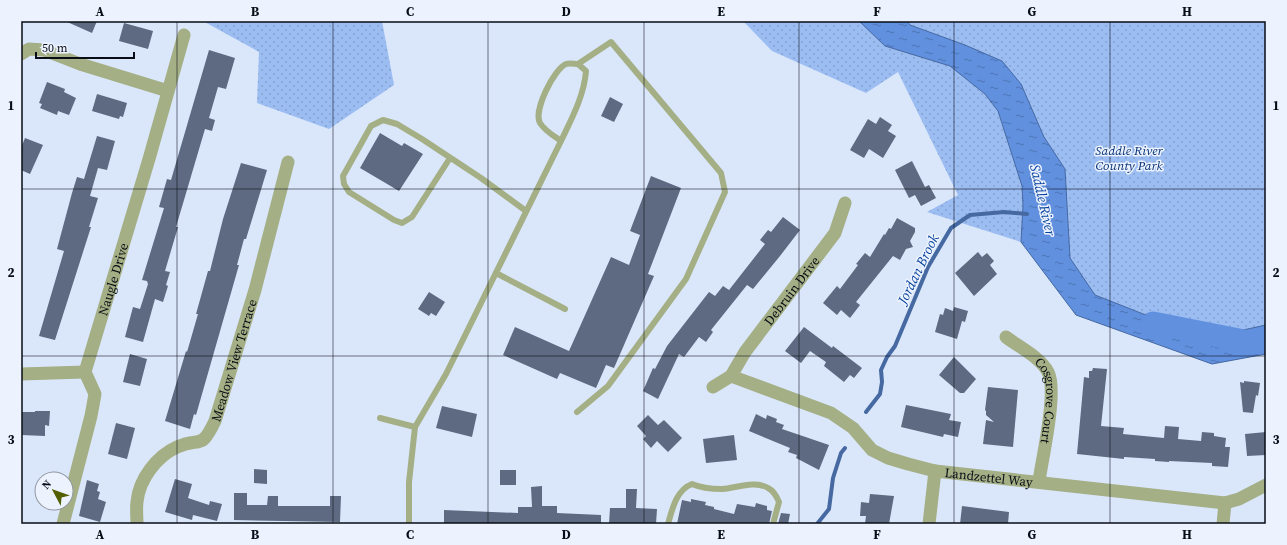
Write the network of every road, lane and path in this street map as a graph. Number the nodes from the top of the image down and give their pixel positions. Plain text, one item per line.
1 (184, 35) dead end
2 (21, 54) edge
3 (578, 64) junction
4 (168, 91) junction
5 (561, 141) junction
6 (450, 158) junction
7 (288, 162) dead end
8 (845, 203) dead end
9 (526, 211) junction
10 (496, 273) junction
11 (565, 309) dead end
12 (1006, 338) dead end
13 (447, 371) junction
14 (85, 372) junction
15 (454, 373) dead end
16 (21, 374) edge
17 (731, 376) junction
18 (713, 387) dead end
19 (578, 412) dead end
20 (380, 418) dead end
21 (415, 427) junction
22 (935, 471) junction
23 (1039, 481) junction
24 (1266, 485) edge
25 (1225, 503) junction
26 (63, 524) edge
27 (137, 524) edge
28 (409, 524) edge
29 (668, 524) edge
30 (773, 524) edge
31 (929, 524) edge
32 (1223, 524) edge

1 - 4 street, Naugle Drive
2 - 4 street
3 - 5 lane
3 - 5 lane
3 - 19 lane
4 - 14 street, Naugle Drive
5 - 9 lane
6 - 6 lane
6 - 9 lane
7 - 27 street, Meadow View Terrace
8 - 17 street, Debruin Drive
9 - 10 lane
10 - 11 lane
10 - 13 lane
12 - 23 street, Cosgrove Court
13 - 15 lane
13 - 21 lane
14 - 16 street
14 - 26 street
17 - 18 street
17 - 22 street, Landzettel Way
20 - 21 lane
21 - 28 lane
22 - 23 street, Landzettel Way
22 - 31 street
23 - 25 street, Landzettel Way
24 - 25 street, Landzettel Way
25 - 32 street
29 - 30 lane

